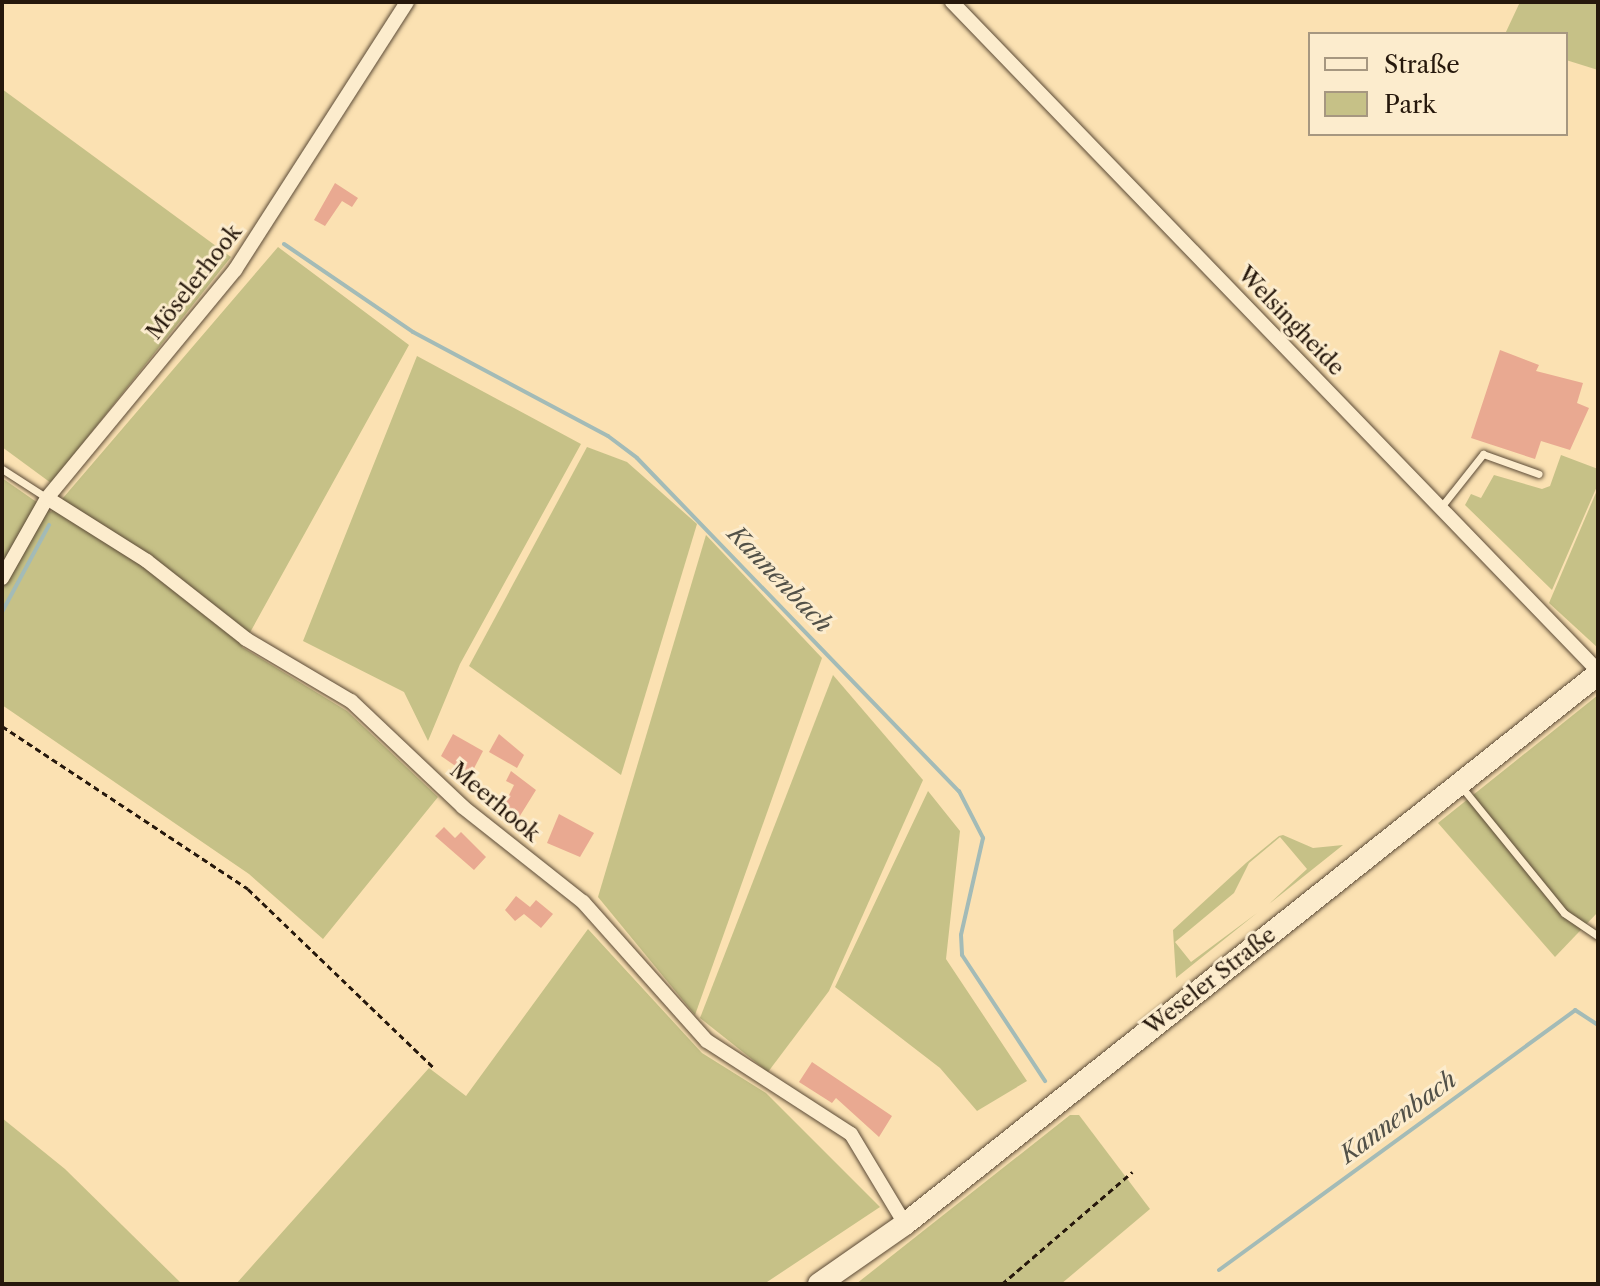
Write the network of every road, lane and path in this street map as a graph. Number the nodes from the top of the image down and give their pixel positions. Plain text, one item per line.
1 (407, 2) edge
2 (952, 2) edge
3 (2, 469) edge
4 (1539, 474) dead end
5 (47, 498) junction
6 (1441, 507) junction
7 (2, 578) edge
8 (1598, 673) edge
9 (2, 726) edge
10 (1458, 784) junction
11 (1598, 936) edge
12 (433, 1067) dead end
13 (1132, 1172) dead end
14 (905, 1224) junction
15 (819, 1284) edge
16 (1002, 1284) edge

1 - 5 street, Möselerhook
2 - 6 street, Welsingheide
3 - 5 lane, Meerhook
4 - 6 lane
5 - 7 street, Möselerhook
5 - 14 street, Meerhook
6 - 8 street, Welsingheide
8 - 10 main road, Weseler Straße
9 - 12 path
10 - 11 lane
10 - 14 main road, Weseler Straße
13 - 16 path
14 - 15 main road, Weseler Straße

